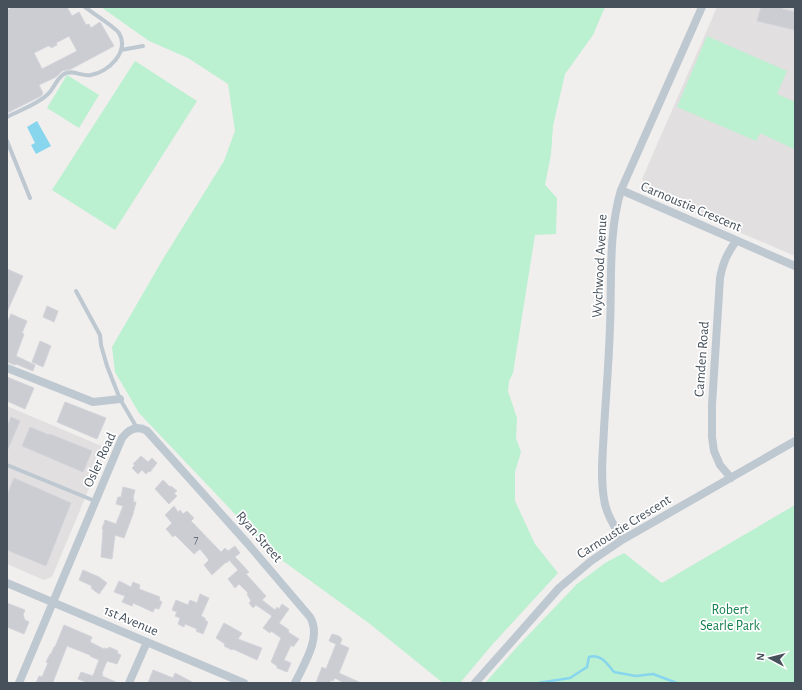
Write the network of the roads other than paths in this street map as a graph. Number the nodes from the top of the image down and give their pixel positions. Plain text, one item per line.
1 (85, 7) edge
2 (702, 7) edge
3 (143, 46) dead end
4 (121, 50) junction
5 (7, 117) edge
6 (7, 143) edge
7 (620, 190) junction
8 (30, 198) dead end
9 (736, 241) junction
10 (795, 266) edge
11 (76, 291) dead end
12 (7, 368) edge
13 (120, 399) junction
14 (137, 428) junction
15 (795, 441) edge
16 (7, 465) edge
17 (731, 478) junction
18 (95, 502) junction
19 (622, 540) junction
20 (7, 583) edge
21 (53, 602) junction
22 (147, 642) junction
23 (19, 683) edge
24 (129, 683) edge
25 (244, 683) edge
26 (296, 683) edge
27 (475, 683) edge

1 - 4 lane
2 - 7 street, Wychwood Avenue
3 - 4 lane
4 - 5 lane
6 - 8 lane
7 - 9 street, Carnoustie Crescent
7 - 19 street, Wychwood Avenue
9 - 10 street, Carnoustie Crescent
9 - 17 street, Camden Road
11 - 13 lane, Osler Road
12 - 13 street
13 - 14 lane, Osler Road
14 - 18 street, Osler Road
14 - 26 street, Ryan Street
15 - 17 street, Carnoustie Crescent
16 - 18 lane
17 - 19 street, Carnoustie Crescent
18 - 21 street, Osler Road
19 - 27 street, Carnoustie Crescent
20 - 21 street, 1st Avenue
21 - 22 street, 1st Avenue
21 - 23 street, Osler Road
22 - 24 street
22 - 25 street, 1st Avenue

